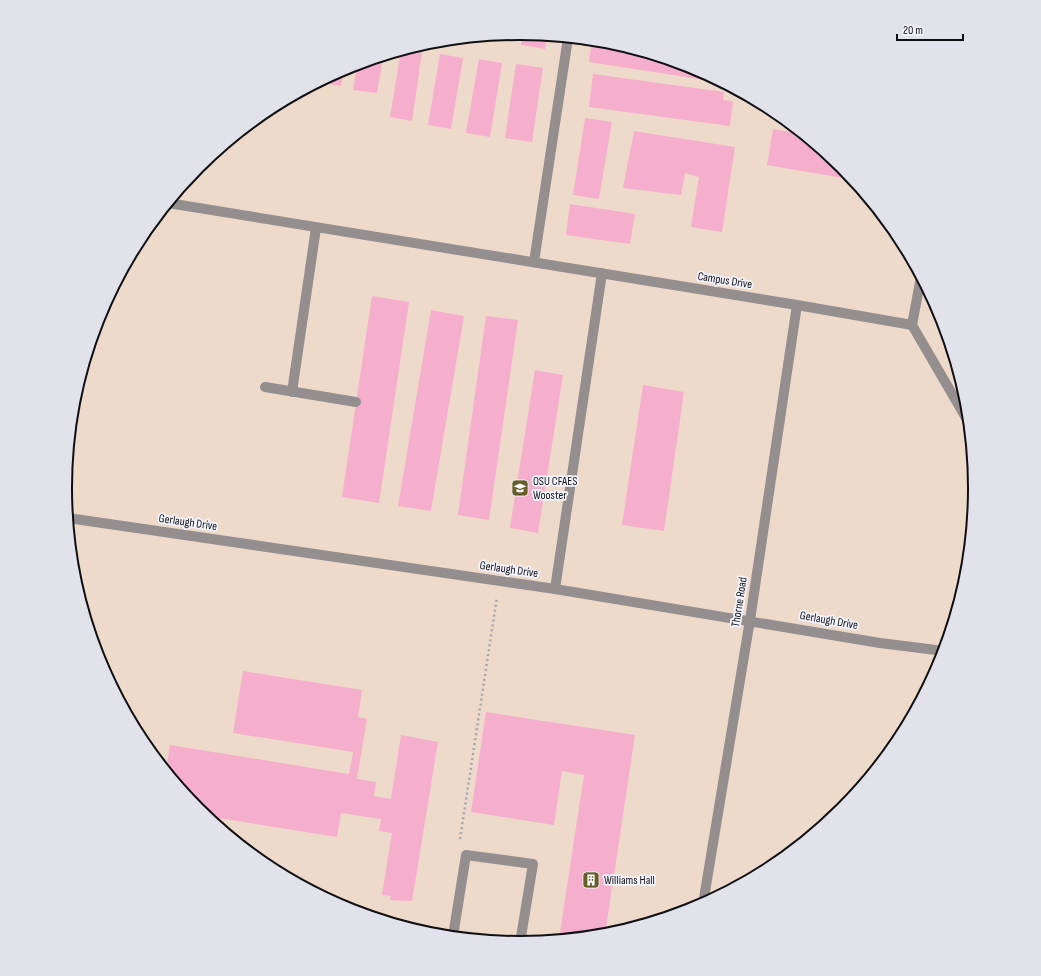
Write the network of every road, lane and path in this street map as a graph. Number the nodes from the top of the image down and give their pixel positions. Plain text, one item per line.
1 (567, 43) edge
2 (174, 204) edge
3 (316, 228) junction
4 (534, 262) junction
5 (602, 273) junction
6 (919, 285) edge
7 (797, 304) junction
8 (912, 325) junction
9 (265, 387) dead end
10 (292, 392) junction
11 (356, 402) dead end
12 (962, 410) edge
13 (73, 519) edge
14 (500, 581) junction
15 (555, 589) junction
16 (750, 620) junction
17 (937, 651) edge
18 (460, 839) dead end
19 (704, 897) edge
20 (454, 931) edge
21 (521, 936) edge

1 - 4 lane
2 - 3 lane, Campus Drive
3 - 4 lane, Campus Drive
3 - 10 lane
4 - 5 lane, Campus Drive
5 - 7 lane, Campus Drive
5 - 15 lane
6 - 8 lane
7 - 8 lane, Campus Drive
7 - 16 lane, Thorne Road
8 - 12 lane
9 - 10 lane
10 - 11 lane
13 - 14 lane, Gerlaugh Drive
14 - 15 lane, Gerlaugh Drive
14 - 18 path
15 - 16 lane, Gerlaugh Drive
16 - 17 lane, Gerlaugh Drive
16 - 19 lane, Thorne Road
20 - 21 lane

